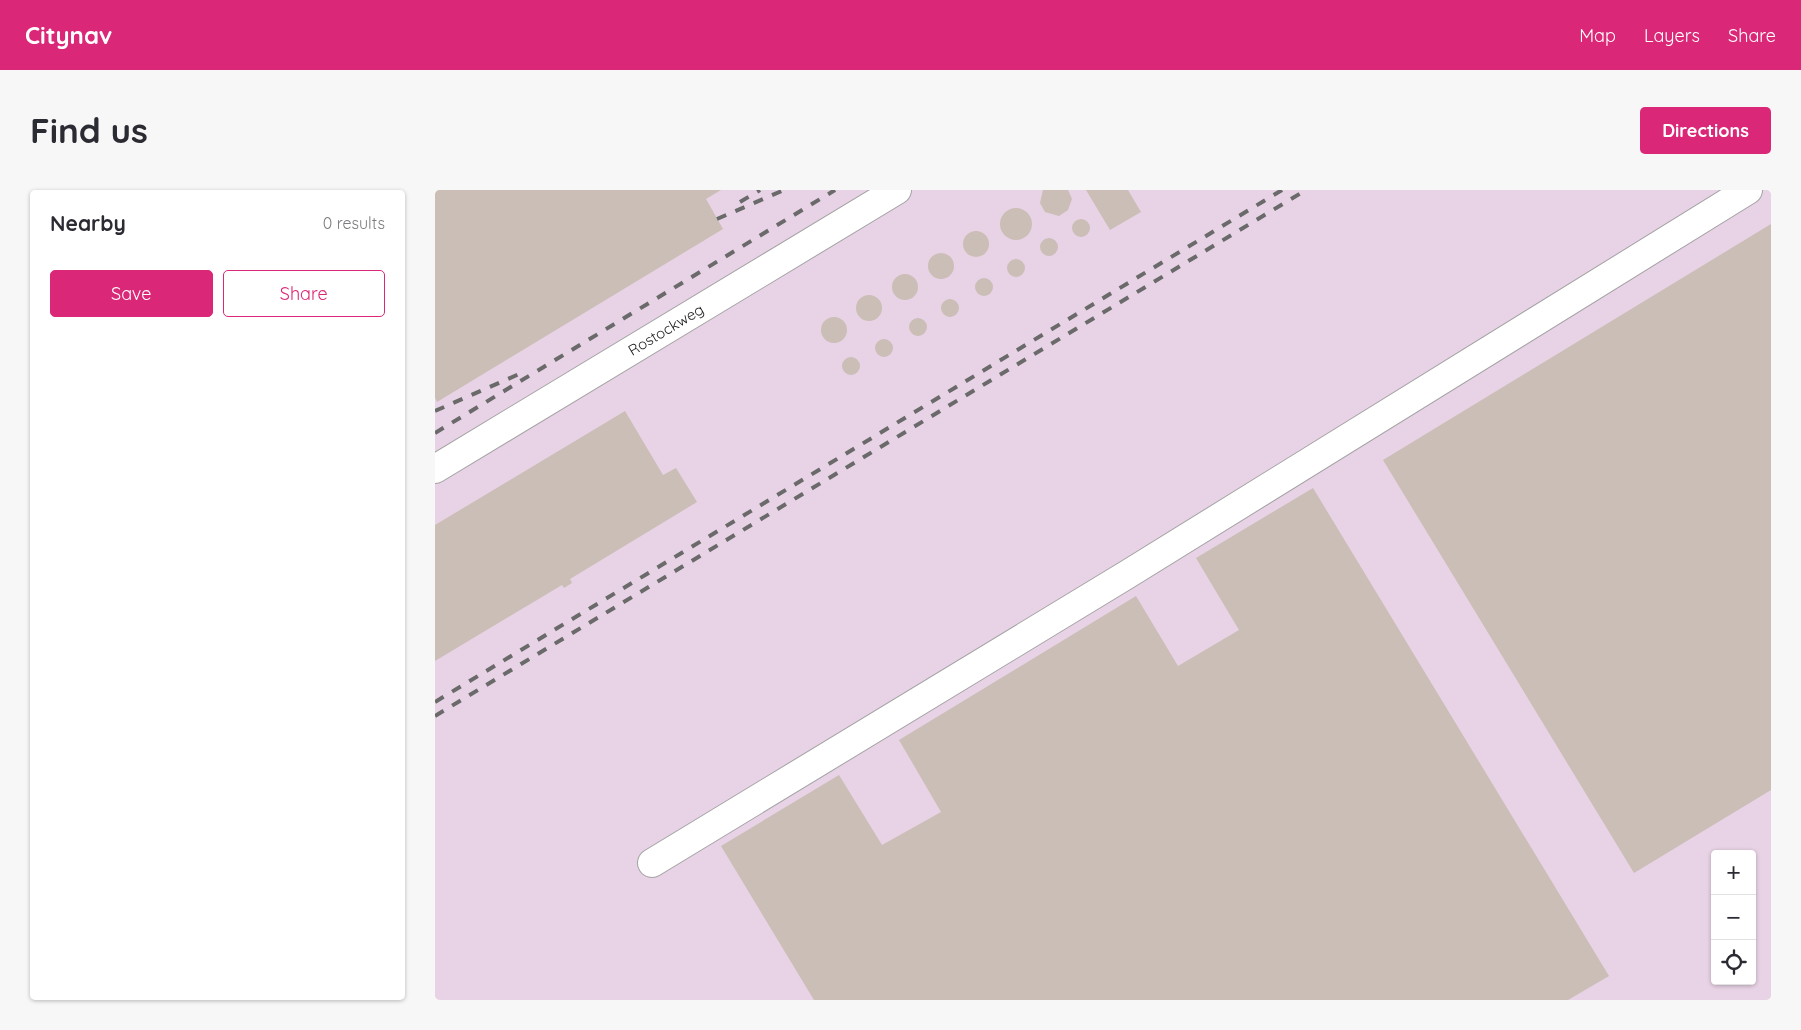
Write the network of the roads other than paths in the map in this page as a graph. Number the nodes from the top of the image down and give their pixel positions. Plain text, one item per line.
1 (897, 190) edge
2 (1748, 190) edge
3 (435, 469) edge
4 (652, 863) dead end

1 - 3 street, Rostockweg
2 - 4 street

